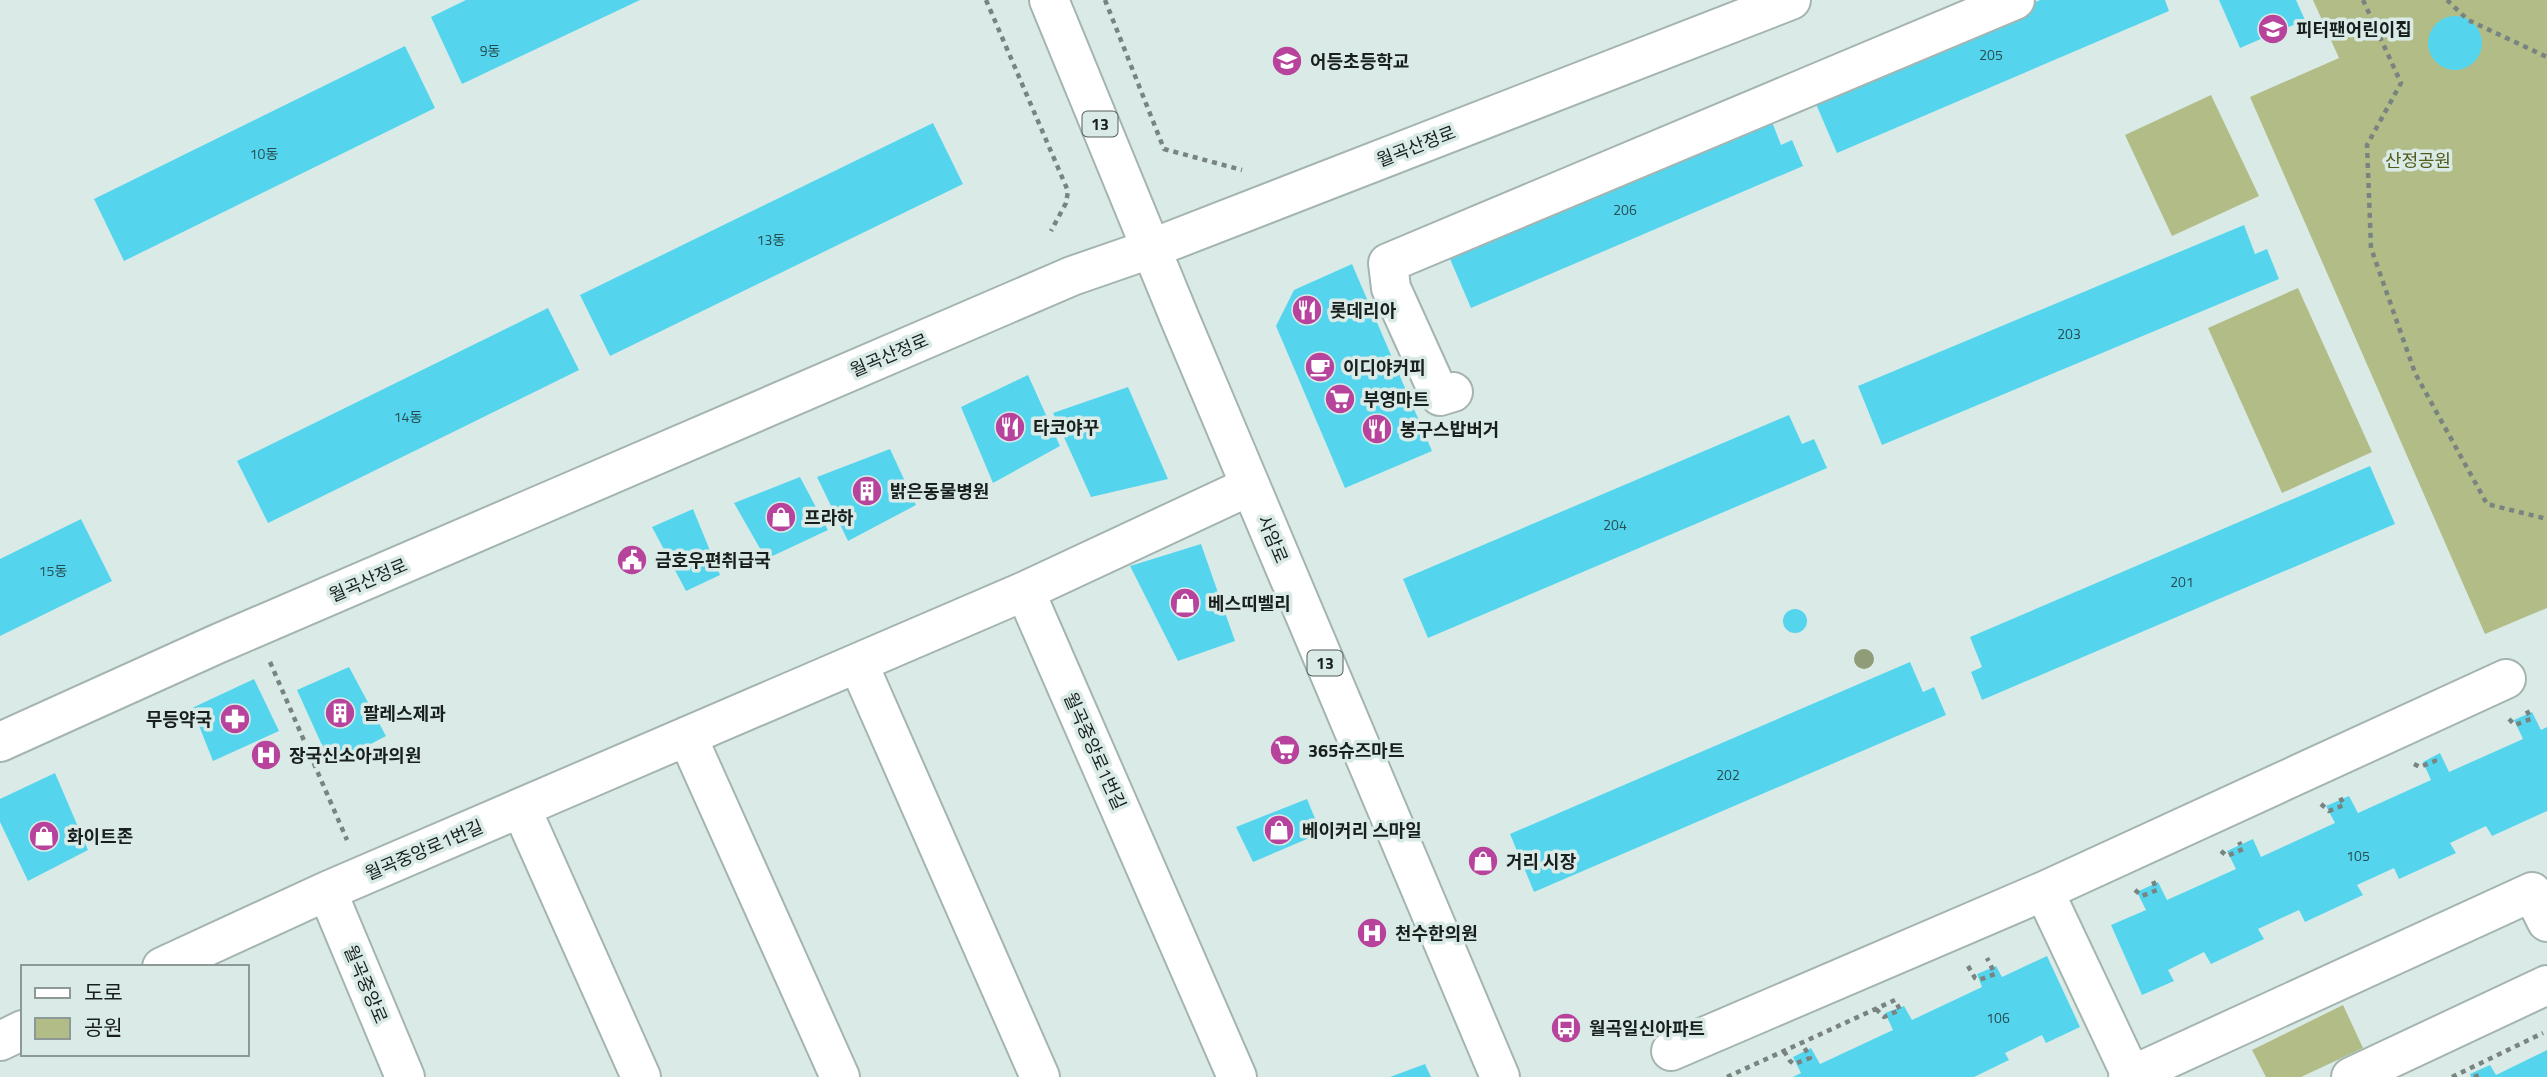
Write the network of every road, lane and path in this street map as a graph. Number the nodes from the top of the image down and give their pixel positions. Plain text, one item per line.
1 (986, 0) edge
2 (1049, 0) edge
3 (1105, 0) edge
4 (1791, 0) edge
5 (2015, 0) edge
6 (2363, 0) edge
7 (2447, 0) edge
8 (2547, 58) edge
9 (1214, 164) dead end
10 (1051, 231) dead end
11 (1150, 249) junction
12 (1453, 392) dead end
13 (1250, 486) junction
14 (2547, 519) edge
15 (1025, 591) junction
16 (256, 628) junction
17 (858, 663) junction
18 (2518, 702) dead end
19 (687, 736) junction
20 (0, 742) edge
21 (521, 808) junction
22 (362, 877) junction
23 (327, 891) junction
24 (2044, 891) junction
25 (2547, 922) edge
26 (1987, 958) dead end
27 (166, 965) edge
28 (1968, 966) dead end
29 (2547, 985) edge
30 (1895, 1000) dead end
31 (1876, 1009) dead end
32 (21, 1031) edge
33 (2546, 1034) edge
34 (0, 1041) edge
35 (1802, 1043) dead end
36 (1671, 1051) dead end
37 (1784, 1051) dead end
38 (2130, 1076) edge
39 (405, 1077) edge
40 (641, 1077) edge
41 (840, 1077) edge
42 (1040, 1077) edge
43 (1237, 1077) edge
44 (1500, 1077) edge
45 (2351, 1077) edge
46 (2453, 1077) edge

1 - 10 path
2 - 11 street, 사암로 / 13
3 - 9 path
4 - 11 street, 월곡산정로
5 - 12 street
6 - 14 path
7 - 8 path
11 - 13 street, 사암로 / 13
11 - 16 street, 월곡산정로
13 - 15 street
13 - 44 street, 사암로 / 13
15 - 17 street, 월곡중앙로1번길
15 - 43 street, 월곡중앙로1번길
16 - 20 street, 월곡산정로
16 - 22 path
17 - 19 street, 월곡중앙로1번길
17 - 42 street
18 - 24 street
19 - 21 street, 월곡중앙로1번길
19 - 41 street
21 - 22 street, 월곡중앙로1번길
21 - 40 street
22 - 23 street, 월곡중앙로1번길
23 - 27 street, 월곡중앙로1번길
23 - 39 street, 월곡중앙로
24 - 36 street
24 - 38 street
25 - 38 street
26 - 28 path
29 - 45 street
30 - 31 path
32 - 34 street
33 - 46 path
35 - 37 path

